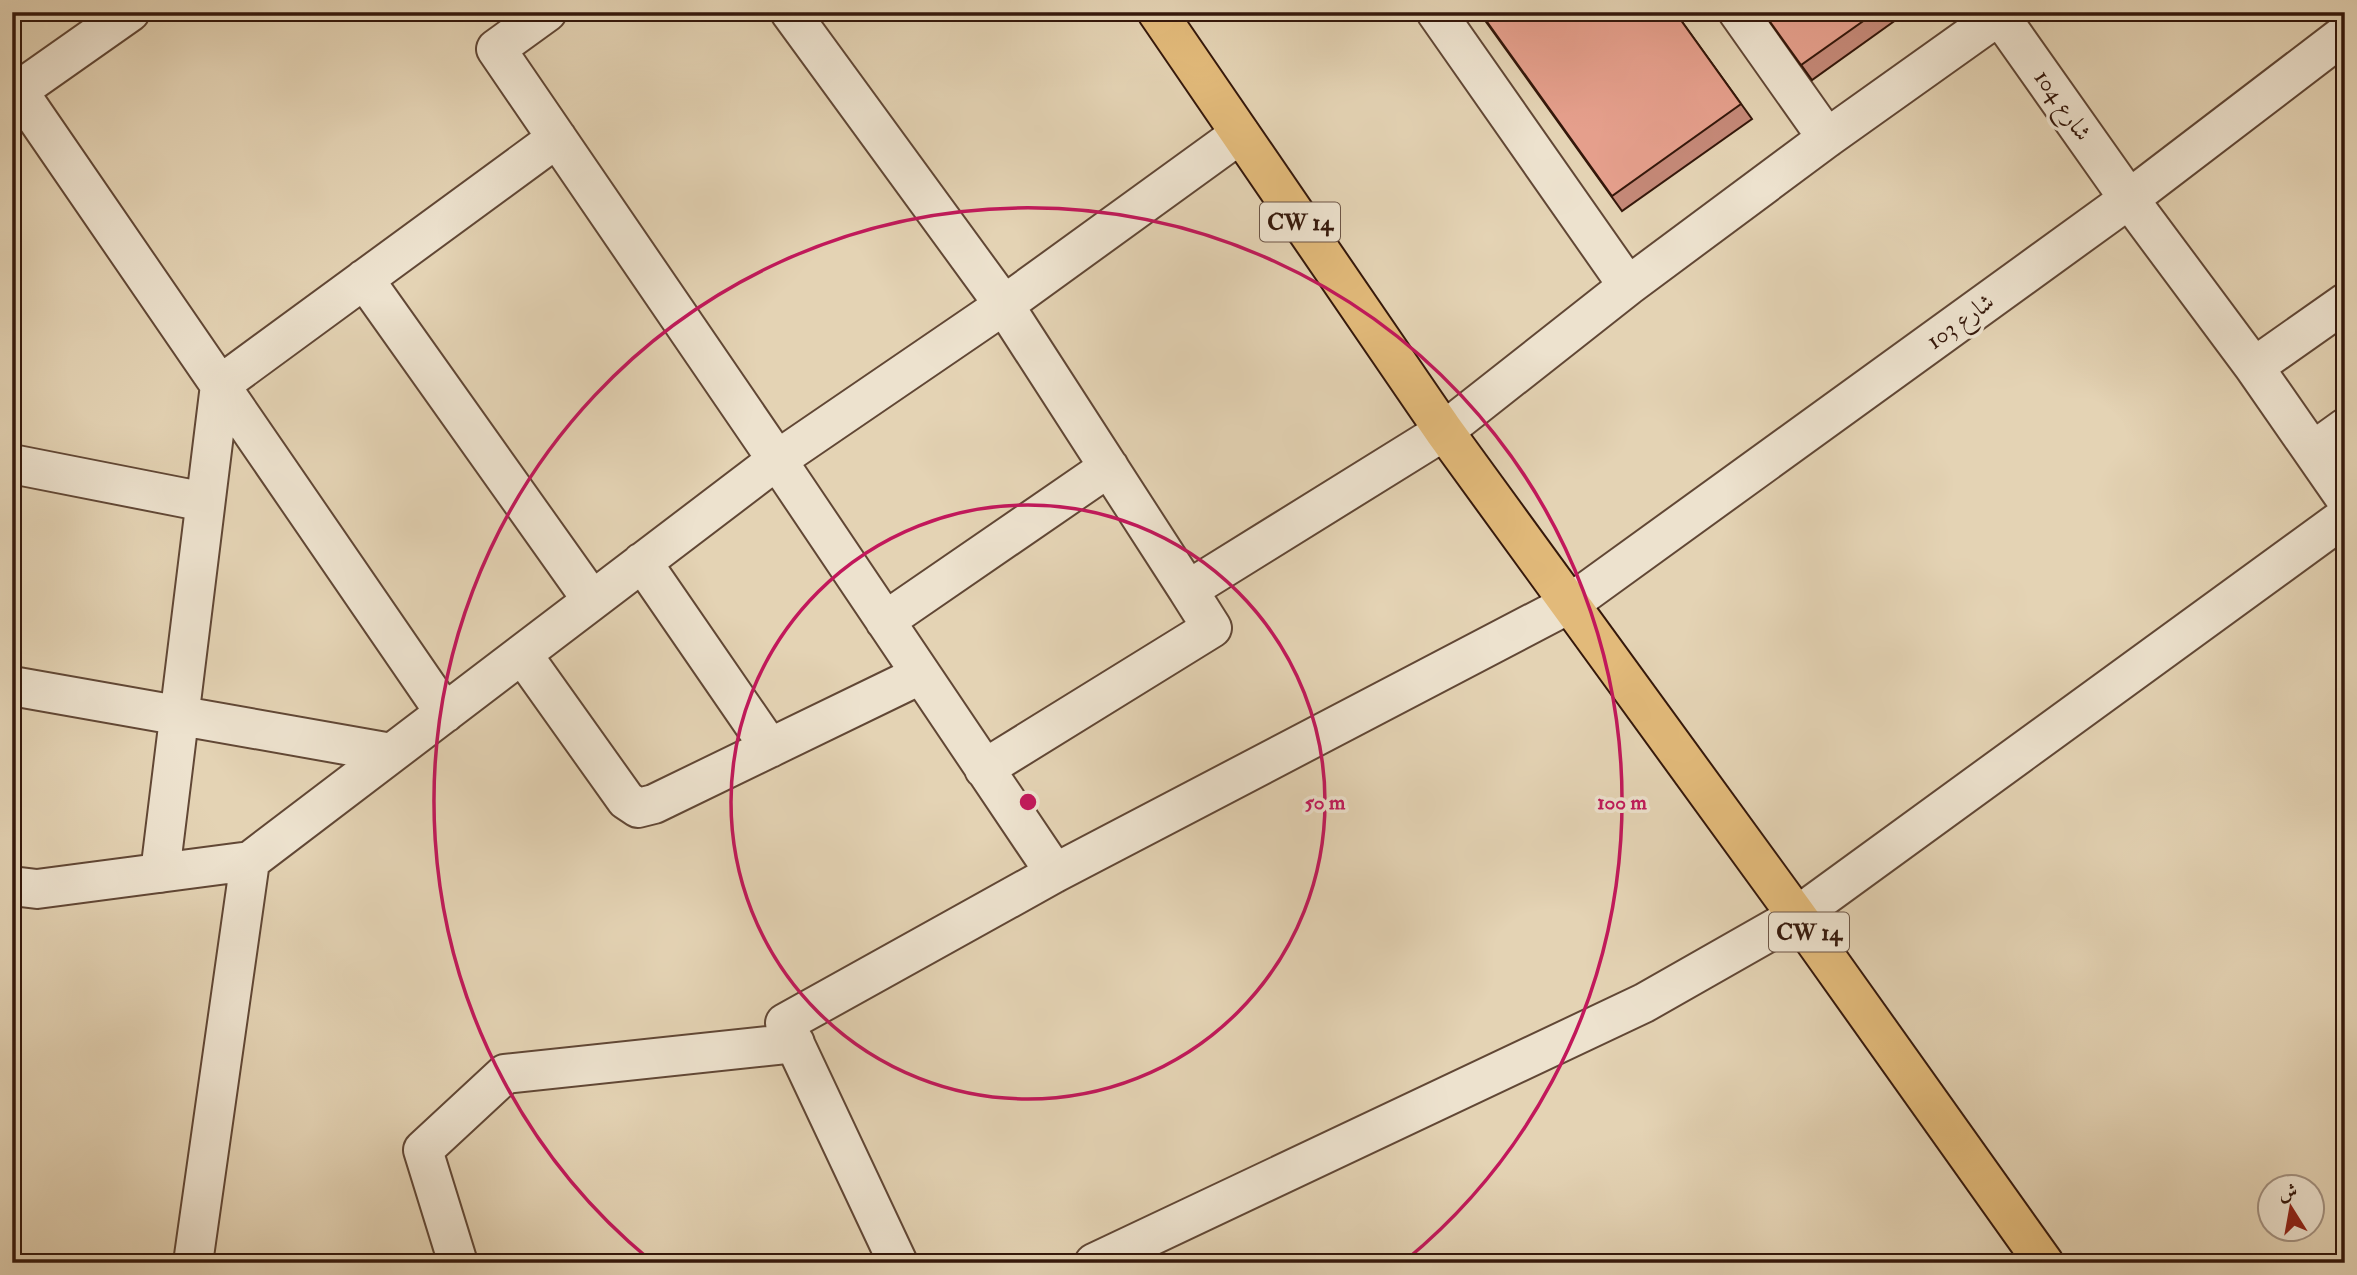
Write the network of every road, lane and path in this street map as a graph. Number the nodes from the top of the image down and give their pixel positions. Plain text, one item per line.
1 (130, 12) edge
2 (547, 12) edge
3 (790, 12) edge
4 (1157, 12) edge
5 (1436, 12) edge
6 (1738, 12) edge
7 (2000, 13) edge
8 (2345, 34) edge
9 (15, 93) edge
10 (1240, 134) junction
11 (557, 138) junction
12 (1827, 138) junction
13 (2129, 199) junction
14 (364, 279) junction
15 (1628, 286) junction
16 (2345, 303) edge
17 (1004, 305) junction
18 (2254, 367) junction
19 (219, 384) junction
20 (2345, 428) edge
21 (1444, 431) junction
22 (2313, 451) junction
23 (777, 460) junction
24 (12, 464) edge
25 (1109, 467) junction
26 (2345, 498) edge
27 (205, 502) junction
28 (2345, 517) edge
29 (642, 562) junction
30 (1188, 590) junction
31 (592, 600) junction
32 (1571, 604) junction
33 (885, 621) junction
34 (522, 654) junction
35 (920, 675) junction
36 (12, 686) edge
37 (445, 713) junction
38 (179, 715) junction
39 (770, 748) junction
40 (391, 753) junction
41 (984, 769) junction
42 (250, 861) junction
43 (160, 873) junction
44 (1055, 873) junction
45 (12, 886) edge
46 (1797, 916) junction
47 (795, 1043) junction
48 (194, 1263) edge
49 (458, 1263) edge
50 (898, 1263) edge
51 (1094, 1263) edge
52 (2044, 1263) edge

1 - 9 street
2 - 11 street
3 - 17 street
4 - 10 main road, CW 14
5 - 15 street
6 - 12 street
7 - 12 street
7 - 13 street, شارع 104
8 - 13 street, شارع 103
9 - 19 street
10 - 17 street
10 - 21 main road, CW 14
11 - 14 street
11 - 23 street
12 - 15 street
13 - 18 street, شارع 104
13 - 32 street, شارع 103
14 - 19 street
14 - 31 street
15 - 21 street
16 - 18 street
17 - 23 street
17 - 25 street
18 - 22 street, شارع 104
19 - 27 street
19 - 37 street
20 - 22 street
21 - 30 street
21 - 32 main road, CW 14
22 - 26 street, شارع 104
23 - 29 street
23 - 33 street
24 - 27 street
25 - 30 street
25 - 33 street
27 - 38 street
28 - 46 street
29 - 31 street
29 - 39 street
30 - 41 street
31 - 34 street
32 - 44 street, شارع 103
32 - 46 main road, CW 14
33 - 35 street
34 - 37 street
34 - 39 street
35 - 39 street
35 - 41 street
36 - 38 street
37 - 40 street
38 - 40 street
38 - 43 street
40 - 42 street
41 - 44 street
42 - 43 street
42 - 48 street
43 - 45 street
44 - 47 street, شارع 103
46 - 51 street
46 - 52 main road, CW 14
47 - 49 street
47 - 50 street

